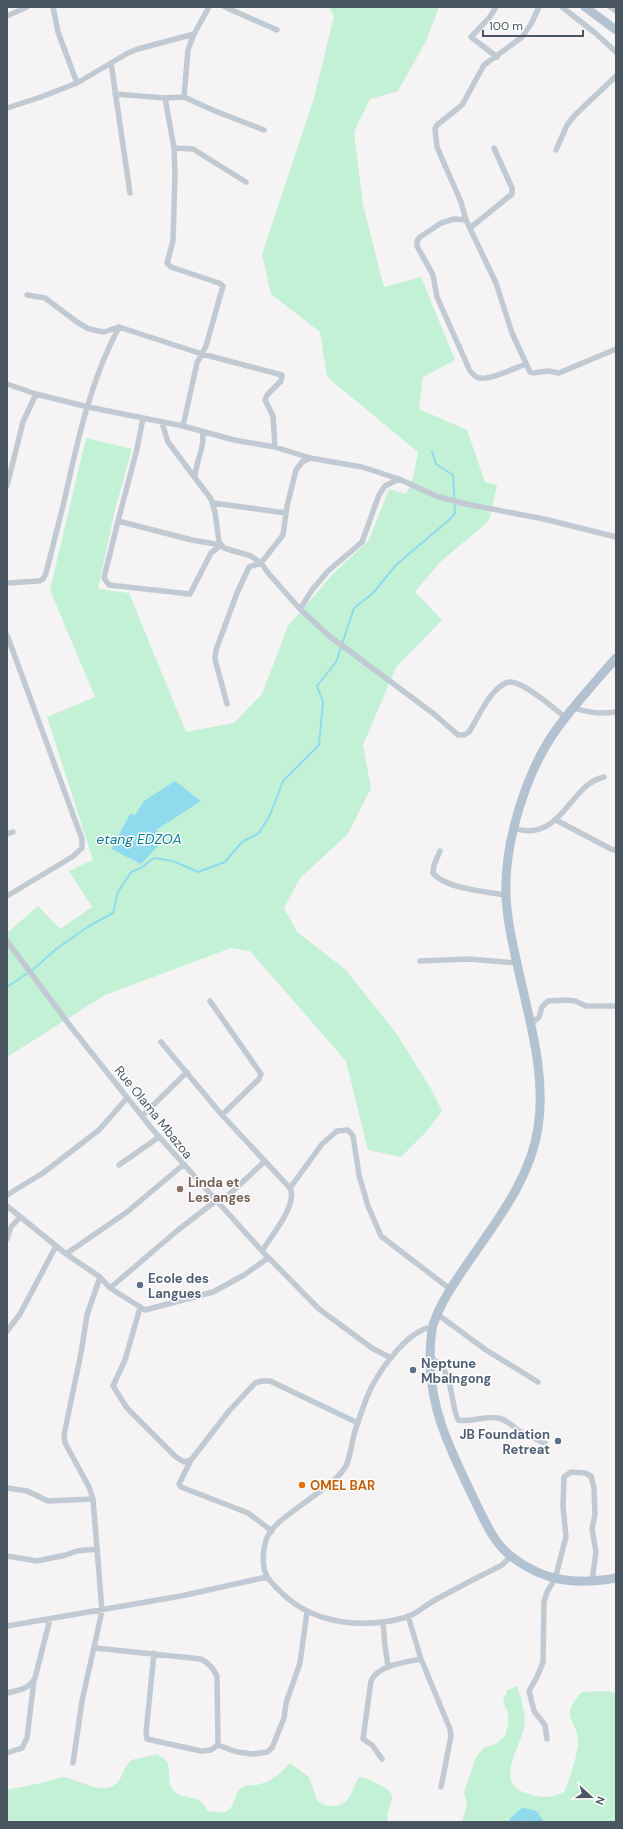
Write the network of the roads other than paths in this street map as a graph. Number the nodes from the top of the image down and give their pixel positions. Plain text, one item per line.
1 (27, 7) edge
2 (53, 7) edge
3 (210, 7) edge
4 (225, 7) edge
5 (496, 7) edge
6 (539, 7) edge
7 (562, 7) edge
8 (585, 7) edge
9 (610, 7) edge
10 (616, 11) edge
11 (7, 16) edge
12 (277, 30) dead end
13 (616, 30) edge
14 (194, 34) junction
15 (616, 52) edge
16 (497, 57) junction
17 (111, 63) junction
18 (616, 76) edge
19 (77, 83) junction
20 (115, 94) junction
21 (184, 97) junction
22 (165, 98) junction
23 (7, 108) edge
24 (264, 130) dead end
25 (174, 148) junction
26 (494, 148) dead end
27 (556, 150) dead end
28 (246, 182) dead end
29 (130, 192) dead end
30 (466, 220) junction
31 (470, 228) junction
32 (28, 296) dead end
33 (120, 327) junction
34 (616, 349) edge
35 (202, 354) junction
36 (526, 364) junction
37 (7, 384) edge
38 (36, 394) junction
39 (88, 407) junction
40 (143, 418) junction
41 (162, 423) junction
42 (183, 426) junction
43 (202, 431) junction
44 (275, 447) junction
45 (310, 458) junction
46 (194, 478) junction
47 (398, 479) junction
48 (7, 486) edge
49 (213, 503) junction
50 (286, 513) junction
51 (118, 521) junction
52 (616, 537) edge
53 (221, 545) junction
54 (261, 563) junction
55 (7, 583) edge
56 (300, 609) junction
57 (7, 635) edge
58 (616, 658) edge
59 (226, 704) dead end
60 (574, 708) junction
61 (616, 712) edge
62 (566, 718) junction
63 (604, 777) dead end
64 (556, 820) junction
65 (513, 828) junction
66 (616, 850) edge
67 (440, 851) dead end
68 (506, 895) junction
69 (7, 896) edge
70 (7, 941) edge
71 (420, 961) dead end
72 (517, 963) junction
73 (210, 1001) dead end
74 (616, 1006) edge
75 (531, 1024) junction
76 (161, 1042) dead end
77 (187, 1072) junction
78 (128, 1098) junction
79 (222, 1115) junction
80 (142, 1116) junction
81 (158, 1137) junction
82 (265, 1161) junction
83 (119, 1165) dead end
84 (183, 1165) junction
85 (290, 1188) junction
86 (7, 1195) edge
87 (218, 1202) junction
88 (7, 1206) edge
89 (20, 1217) junction
90 (7, 1239) edge
91 (56, 1246) junction
92 (262, 1251) junction
93 (66, 1254) junction
94 (268, 1258) junction
95 (100, 1277) junction
96 (110, 1288) junction
97 (450, 1289) junction
98 (140, 1308) junction
99 (437, 1314) junction
100 (433, 1326) junction
101 (7, 1331) edge
102 (430, 1356) junction
103 (391, 1358) junction
104 (538, 1382) dead end
105 (358, 1423) junction
106 (545, 1443) dead end
107 (191, 1460) junction
108 (7, 1488) edge
109 (93, 1498) junction
110 (272, 1530) junction
111 (97, 1549) junction
112 (7, 1556) edge
113 (511, 1556) junction
114 (267, 1577) junction
115 (616, 1578) edge
116 (555, 1579) junction
117 (592, 1581) junction
118 (102, 1611) junction
119 (307, 1612) junction
120 (408, 1616) junction
121 (50, 1619) junction
122 (383, 1622) junction
123 (7, 1626) edge
124 (95, 1648) junction
125 (154, 1653) junction
126 (421, 1659) junction
127 (388, 1666) junction
128 (35, 1678) junction
129 (7, 1693) edge
130 (547, 1739) dead end
131 (218, 1745) junction
132 (7, 1753) edge
133 (382, 1759) dead end
134 (73, 1763) dead end
135 (442, 1787) dead end

1 - 11 street
2 - 19 street
3 - 14 street
4 - 12 street
5 - 16 street
6 - 16 street
7 - 15 street
8 - 13 main road
9 - 10 street
14 - 17 street
14 - 21 street
16 - 30 street
17 - 19 street
17 - 20 street
18 - 27 street
19 - 23 street
20 - 22 street
20 - 29 street
21 - 22 street
21 - 24 street
22 - 25 street
25 - 28 street
25 - 35 street
26 - 31 street
30 - 31 street
30 - 36 street
31 - 36 street
32 - 33 street
33 - 35 street
33 - 39 street
34 - 36 street
35 - 42 street
35 - 44 street
37 - 38 street
38 - 39 street
38 - 48 street
39 - 40 street
39 - 55 street
40 - 41 street
40 - 51 street
41 - 42 street
41 - 46 street
42 - 43 street
43 - 44 street
43 - 46 street
44 - 45 street
45 - 47 street
45 - 50 street
46 - 49 street
47 - 52 street
47 - 56 street
49 - 50 street
49 - 53 street
50 - 54 street
51 - 53 street
51 - 53 street
53 - 54 street
54 - 56 street
54 - 59 street
56 - 62 street
57 - 69 street
58 - 60 main road
60 - 61 street
60 - 62 main road
62 - 65 main road
63 - 64 street
64 - 65 street
64 - 66 street
65 - 68 main road
67 - 68 street
68 - 72 main road
70 - 78 street, Rue Olama Mbazoa
71 - 72 street
72 - 75 main road
73 - 79 street
74 - 75 street
75 - 97 main road
76 - 77 street
77 - 79 street
77 - 80 street
78 - 80 street, Rue Olama Mbazoa
78 - 86 street
79 - 82 street
80 - 81 street, Rue Olama Mbazoa
81 - 83 street
81 - 84 street, Rue Olama Mbazoa
82 - 85 street
82 - 87 street
84 - 87 street, Rue Olama Mbazoa
84 - 93 street
85 - 92 street
85 - 97 street
87 - 92 street, Rue Olama Mbazoa
87 - 96 street
88 - 89 street
89 - 90 street
89 - 91 street
91 - 93 street
91 - 101 street
92 - 94 street, Rue Olama Mbazoa
93 - 95 street
94 - 98 street
94 - 103 street, Rue Olama Mbazoa
95 - 96 street
95 - 109 street
96 - 98 street
97 - 99 main road
98 - 107 street
99 - 100 main road
99 - 104 street
100 - 102 main road
100 - 103 street
102 - 106 street
102 - 113 main road
103 - 105 street
105 - 107 street
105 - 110 street
107 - 110 street
108 - 109 street
109 - 111 street
110 - 114 street
111 - 112 street
111 - 118 street
113 - 116 main road
113 - 120 street
114 - 118 street
114 - 119 street
115 - 117 main road
116 - 117 main road
116 - 117 street
116 - 130 street
118 - 121 street
118 - 124 street
119 - 122 street
119 - 131 street
120 - 122 street
120 - 126 street
121 - 123 street
121 - 128 street
122 - 127 street
124 - 125 street
124 - 134 street
125 - 131 street
125 - 131 street
126 - 127 street
126 - 135 street
127 - 133 street
128 - 129 street
128 - 132 street

